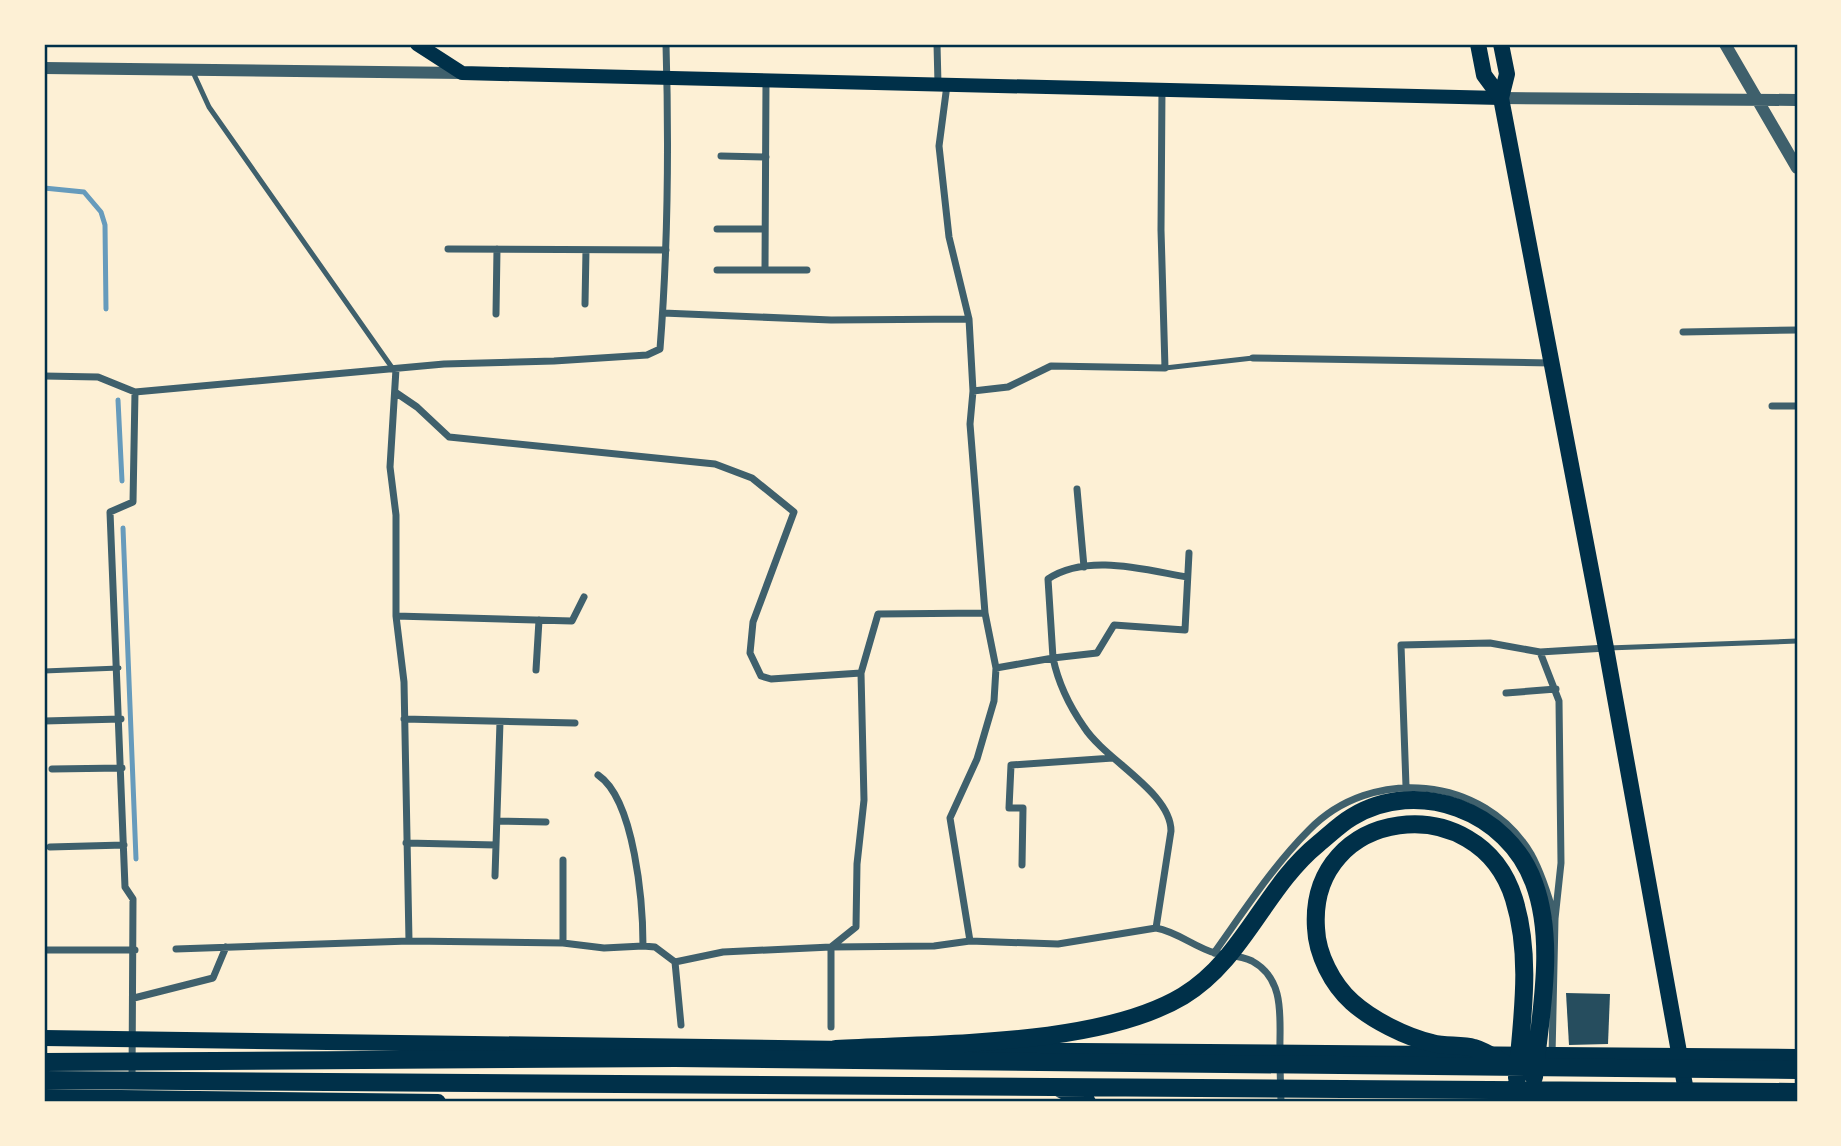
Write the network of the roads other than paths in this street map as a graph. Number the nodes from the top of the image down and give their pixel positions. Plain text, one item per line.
1 (416, 44) edge
2 (666, 44) edge
3 (937, 44) edge
4 (1478, 44) edge
5 (1501, 44) edge
6 (1725, 44) edge
7 (44, 68) edge
8 (192, 70) junction
9 (462, 73) junction
10 (667, 79) junction
11 (766, 80) junction
12 (942, 84) junction
13 (1162, 88) junction
14 (1502, 98) junction
15 (1797, 100) edge
16 (1759, 101) junction
17 (721, 156) dead end
18 (766, 157) junction
19 (1797, 168) edge
20 (717, 229) dead end
21 (765, 229) junction
22 (448, 249) dead end
23 (497, 249) junction
24 (586, 250) junction
25 (666, 250) junction
26 (718, 270) dead end
27 (765, 270) junction
28 (807, 270) dead end
29 (585, 304) dead end
30 (663, 313) junction
31 (496, 314) dead end
32 (969, 319) junction
33 (1797, 330) edge
34 (1683, 332) dead end
35 (1253, 358) joint
36 (1552, 363) junction
37 (1165, 368) junction
38 (394, 369) junction
39 (44, 376) edge
40 (973, 391) junction
41 (135, 392) junction
42 (395, 392) junction
43 (1797, 406) edge
44 (1772, 407) dead end
45 (1077, 489) dead end
46 (1189, 553) dead end
47 (1084, 567) junction
48 (1187, 577) junction
49 (584, 597) dead end
50 (985, 613) junction
51 (396, 616) junction
52 (539, 620) junction
53 (1797, 641) edge
54 (1606, 648) junction
55 (1540, 652) junction
56 (1053, 658) junction
57 (119, 668) junction
58 (996, 668) junction
59 (536, 670) dead end
60 (44, 671) edge
61 (860, 673) junction
62 (1556, 690) junction
63 (1506, 693) dead end
64 (121, 719) junction
65 (404, 719) junction
66 (44, 721) edge
67 (500, 722) junction
68 (575, 723) dead end
69 (1113, 758) junction
70 (122, 768) junction
71 (52, 769) dead end
72 (598, 775) dead end
73 (1406, 786) junction
74 (497, 821) junction
75 (546, 821) dead end
76 (406, 843) junction
77 (124, 845) junction
78 (496, 845) junction
79 (50, 847) dead end
80 (563, 860) dead end
81 (1022, 864) dead end
82 (495, 876) dead end
83 (1555, 919) junction
84 (1156, 928) junction
85 (409, 941) junction
86 (970, 941) junction
87 (563, 943) junction
88 (643, 946) junction
89 (226, 947) junction
90 (831, 947) junction
91 (176, 949) dead end
92 (44, 950) edge
93 (135, 950) junction
94 (1214, 953) junction
95 (675, 961) junction
96 (134, 998) junction
97 (681, 1025) dead end
98 (831, 1027) dead end
99 (44, 1038) edge
100 (131, 1038) junction
101 (1280, 1055) junction
102 (1552, 1056) junction
103 (1679, 1057) junction
104 (1797, 1057) edge
105 (675, 1058) junction
106 (44, 1062) edge
107 (1510, 1066) junction
108 (1797, 1070) edge
109 (44, 1080) edge
110 (1054, 1086) junction
111 (1797, 1092) edge
112 (44, 1097) edge
113 (132, 1100) edge
114 (438, 1102) edge
115 (1087, 1102) edge
116 (1281, 1102) edge
117 (1515, 1102) edge
118 (1532, 1102) edge
119 (1688, 1102) edge

1 - 9 main road
2 - 10 street
3 - 12 street
4 - 14 main road
5 - 14 main road
6 - 16 street
7 - 8 street
8 - 9 street
8 - 38 lane
9 - 10 main road
10 - 11 main road
10 - 25 street
11 - 12 main road
11 - 18 street
12 - 13 main road
12 - 32 street
13 - 14 main road
13 - 37 street
14 - 16 street
14 - 36 main road
15 - 16 street
16 - 19 street
17 - 18 street
18 - 21 street
20 - 21 street
21 - 27 street
22 - 23 street
23 - 24 street
23 - 31 street
24 - 25 street
24 - 29 street
25 - 30 street
26 - 27 street
27 - 28 street
30 - 32 street
30 - 38 street
32 - 40 street
33 - 34 street
35 - 36 street
35 - 37 lane
36 - 54 main road
37 - 40 street
38 - 41 street
38 - 42 street
39 - 41 street
40 - 50 street
41 - 57 street
42 - 51 street
42 - 61 street
43 - 44 street
45 - 47 street
46 - 48 street
47 - 48 street
47 - 56 street
48 - 56 street
49 - 52 street
50 - 58 street
50 - 61 street
51 - 52 street
51 - 65 street
52 - 59 street
53 - 54 lane
54 - 55 street
54 - 103 main road
55 - 62 street
55 - 73 street
56 - 58 street
56 - 69 street
57 - 60 lane
57 - 64 street
58 - 86 street
61 - 90 street
62 - 63 street
62 - 83 street
64 - 66 street
64 - 70 street
65 - 67 street
65 - 76 street
67 - 68 street
67 - 74 street
69 - 81 street
69 - 84 street
70 - 71 street
70 - 77 street
72 - 88 street
73 - 83 street
73 - 94 street
74 - 75 street
74 - 78 street
76 - 78 street
76 - 85 street
77 - 79 street
77 - 93 street
78 - 82 street
80 - 87 street
83 - 102 street
84 - 86 street
84 - 94 street
85 - 87 street
85 - 89 street
86 - 90 street
87 - 88 street
88 - 95 street
89 - 91 street
89 - 96 street
90 - 95 street
90 - 98 street
92 - 93 street
93 - 96 street
94 - 101 street
95 - 97 street
96 - 100 street
99 - 100 main road
100 - 101 main road
100 - 113 street
101 - 102 main road
101 - 116 street
102 - 103 main road
103 - 104 main road
103 - 119 main road
105 - 106 highway
105 - 107 highway
105 - 118 highway
107 - 108 highway
107 - 117 highway
109 - 110 highway
110 - 111 highway
110 - 115 highway
112 - 113 main road
113 - 114 main road

